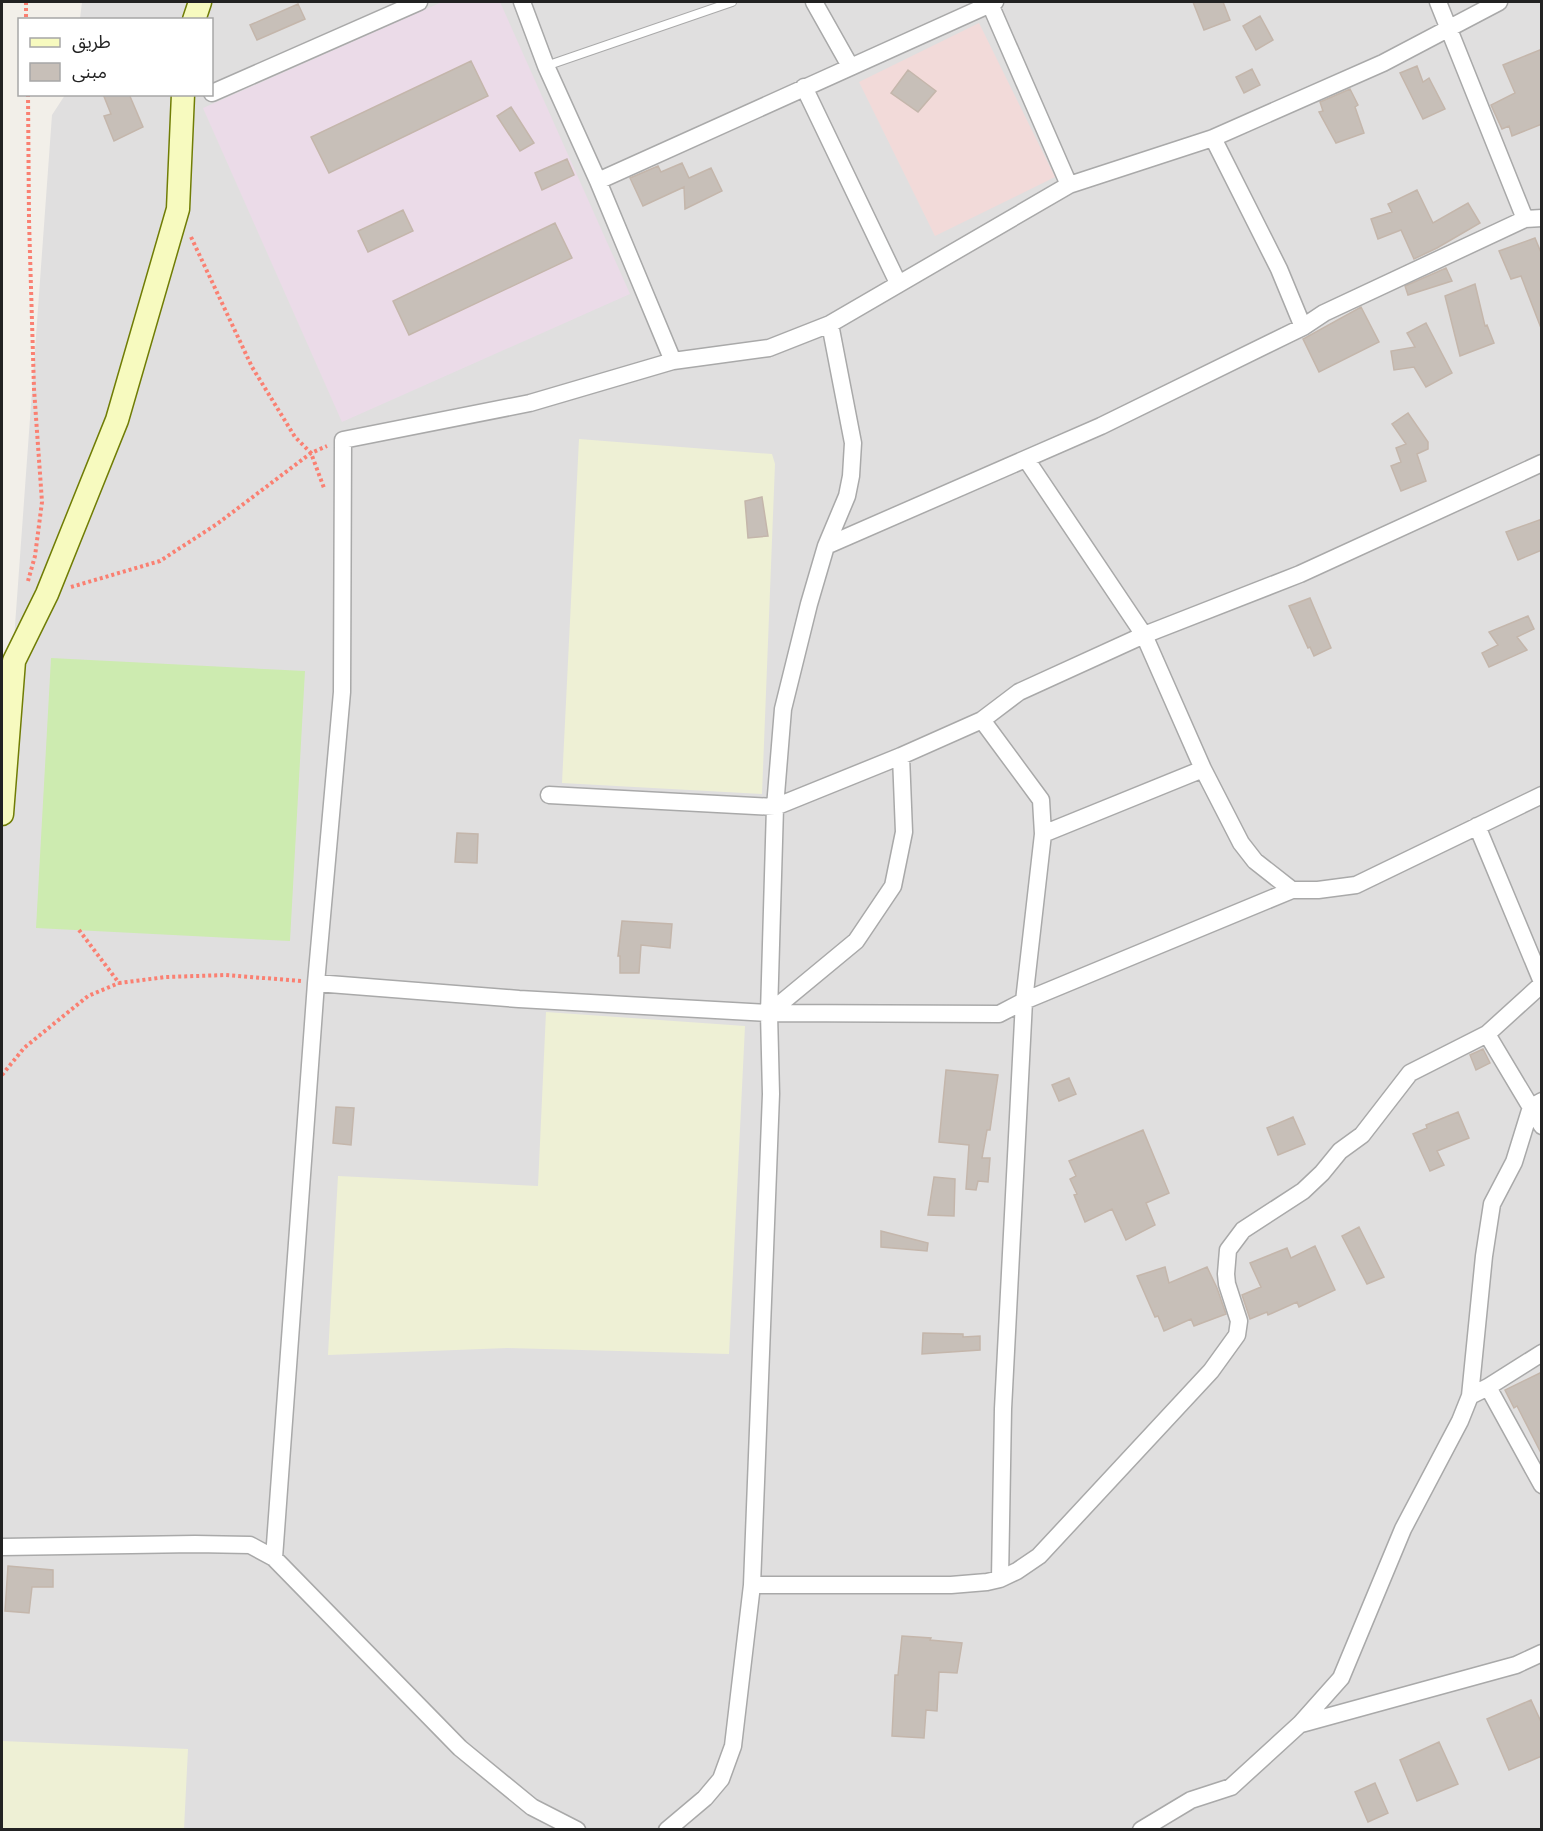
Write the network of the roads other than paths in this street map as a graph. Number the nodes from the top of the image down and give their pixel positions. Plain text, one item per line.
1 (200, 2) edge
2 (419, 2) edge
3 (522, 2) edge
4 (732, 2) edge
5 (814, 2) edge
6 (1438, 2) edge
7 (1498, 2) edge
8 (992, 3) edge
9 (195, 18) edge
10 (1447, 28) junction
11 (546, 66) junction
12 (850, 66) junction
13 (804, 87) junction
14 (213, 93) edge
15 (199, 96) edge
16 (182, 100) edge
17 (1213, 138) junction
18 (598, 181) junction
19 (1069, 185) junction
20 (1536, 222) edge
21 (898, 283) junction
22 (830, 324) junction
23 (1303, 327) junction
24 (673, 361) junction
25 (1026, 459) junction
26 (1542, 463) edge
27 (826, 546) junction
28 (1144, 635) junction
29 (982, 720) junction
30 (901, 756) junction
31 (1203, 769) junction
32 (549, 795) dead end
33 (1542, 795) edge
34 (775, 807) junction
35 (2, 814) edge
36 (1477, 826) junction
37 (1042, 834) junction
38 (1292, 890) junction
39 (316, 983) junction
40 (1542, 983) edge
41 (1024, 1001) junction
42 (769, 1013) junction
43 (1487, 1034) junction
44 (1536, 1104) edge
45 (1542, 1126) edge
46 (1542, 1353) edge
47 (1488, 1387) junction
48 (1470, 1396) junction
49 (1542, 1485) edge
50 (2, 1547) edge
51 (274, 1558) junction
52 (1000, 1579) junction
53 (752, 1585) junction
54 (1542, 1653) edge
55 (1300, 1724) junction
56 (577, 1830) edge
57 (667, 1830) edge
58 (1141, 1830) edge

1 - 9 street
2 - 14 street
3 - 11 street
4 - 11 lane
5 - 12 street
6 - 10 street
7 - 10 street
8 - 12 street
8 - 19 street
10 - 17 street
10 - 20 street
11 - 18 street
12 - 13 street
13 - 18 street
13 - 21 street
15 - 16 street
16 - 35 street
17 - 19 street
17 - 23 street
18 - 24 street
19 - 21 street
20 - 23 street
21 - 22 street
22 - 24 street
22 - 27 street
23 - 25 street
24 - 39 street
25 - 27 street
25 - 28 street
26 - 28 street
27 - 34 street
28 - 29 street
28 - 31 street
29 - 30 street
29 - 37 street
30 - 34 street
30 - 42 street
31 - 37 street
31 - 38 street
32 - 34 street
33 - 36 street
34 - 42 street
36 - 38 street
36 - 40 street
37 - 41 street
38 - 41 street
39 - 42 street
39 - 51 street
40 - 43 street
41 - 42 street
41 - 52 street
42 - 53 street
43 - 44 street
43 - 52 street
44 - 45 street
44 - 48 street
46 - 47 street
47 - 48 street
47 - 49 street
48 - 55 street
50 - 51 street
51 - 56 street
52 - 53 street
53 - 57 street
54 - 55 street
55 - 58 street

